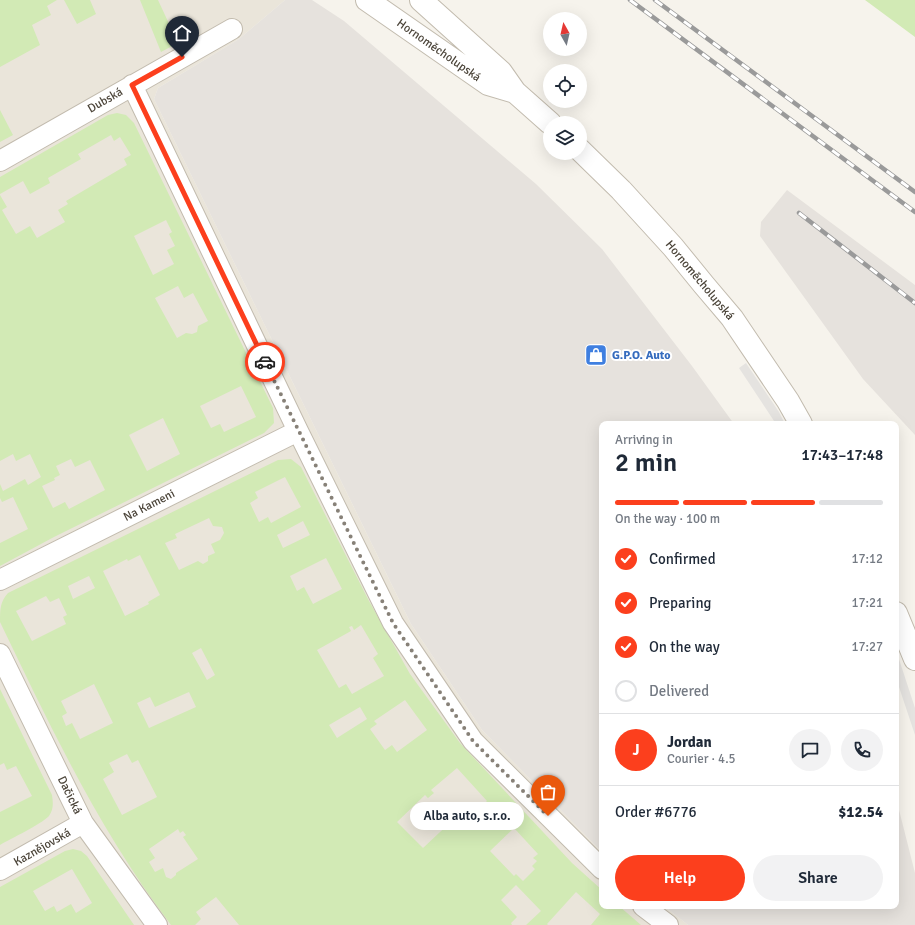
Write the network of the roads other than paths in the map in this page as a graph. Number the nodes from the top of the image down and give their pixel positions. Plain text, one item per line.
1 (367, 0) edge
2 (421, 0) edge
3 (232, 29) dead end
4 (132, 85) junction
5 (515, 92) junction
6 (543, 117) edge
7 (587, 157) edge
8 (0, 161) edge
9 (799, 421) edge
10 (298, 431) junction
11 (0, 580) edge
12 (899, 620) edge
13 (0, 654) edge
14 (915, 659) edge
15 (83, 823) junction
16 (599, 866) edge
17 (0, 870) edge
18 (647, 909) edge
19 (157, 925) edge
20 (668, 925) edge

1 - 5 street, Hornoměcholupská
2 - 5 street, Hornoměcholupská
3 - 4 street, Dubská
4 - 8 street, Dubská
4 - 10 street
5 - 6 street, Hornoměcholupská
7 - 9 street, Hornoměcholupská
10 - 11 street, Na Kameni
10 - 16 street
12 - 14 street
13 - 15 street, Dačická
15 - 17 street, Kaznějovská
15 - 19 street, Dačická
18 - 20 street

